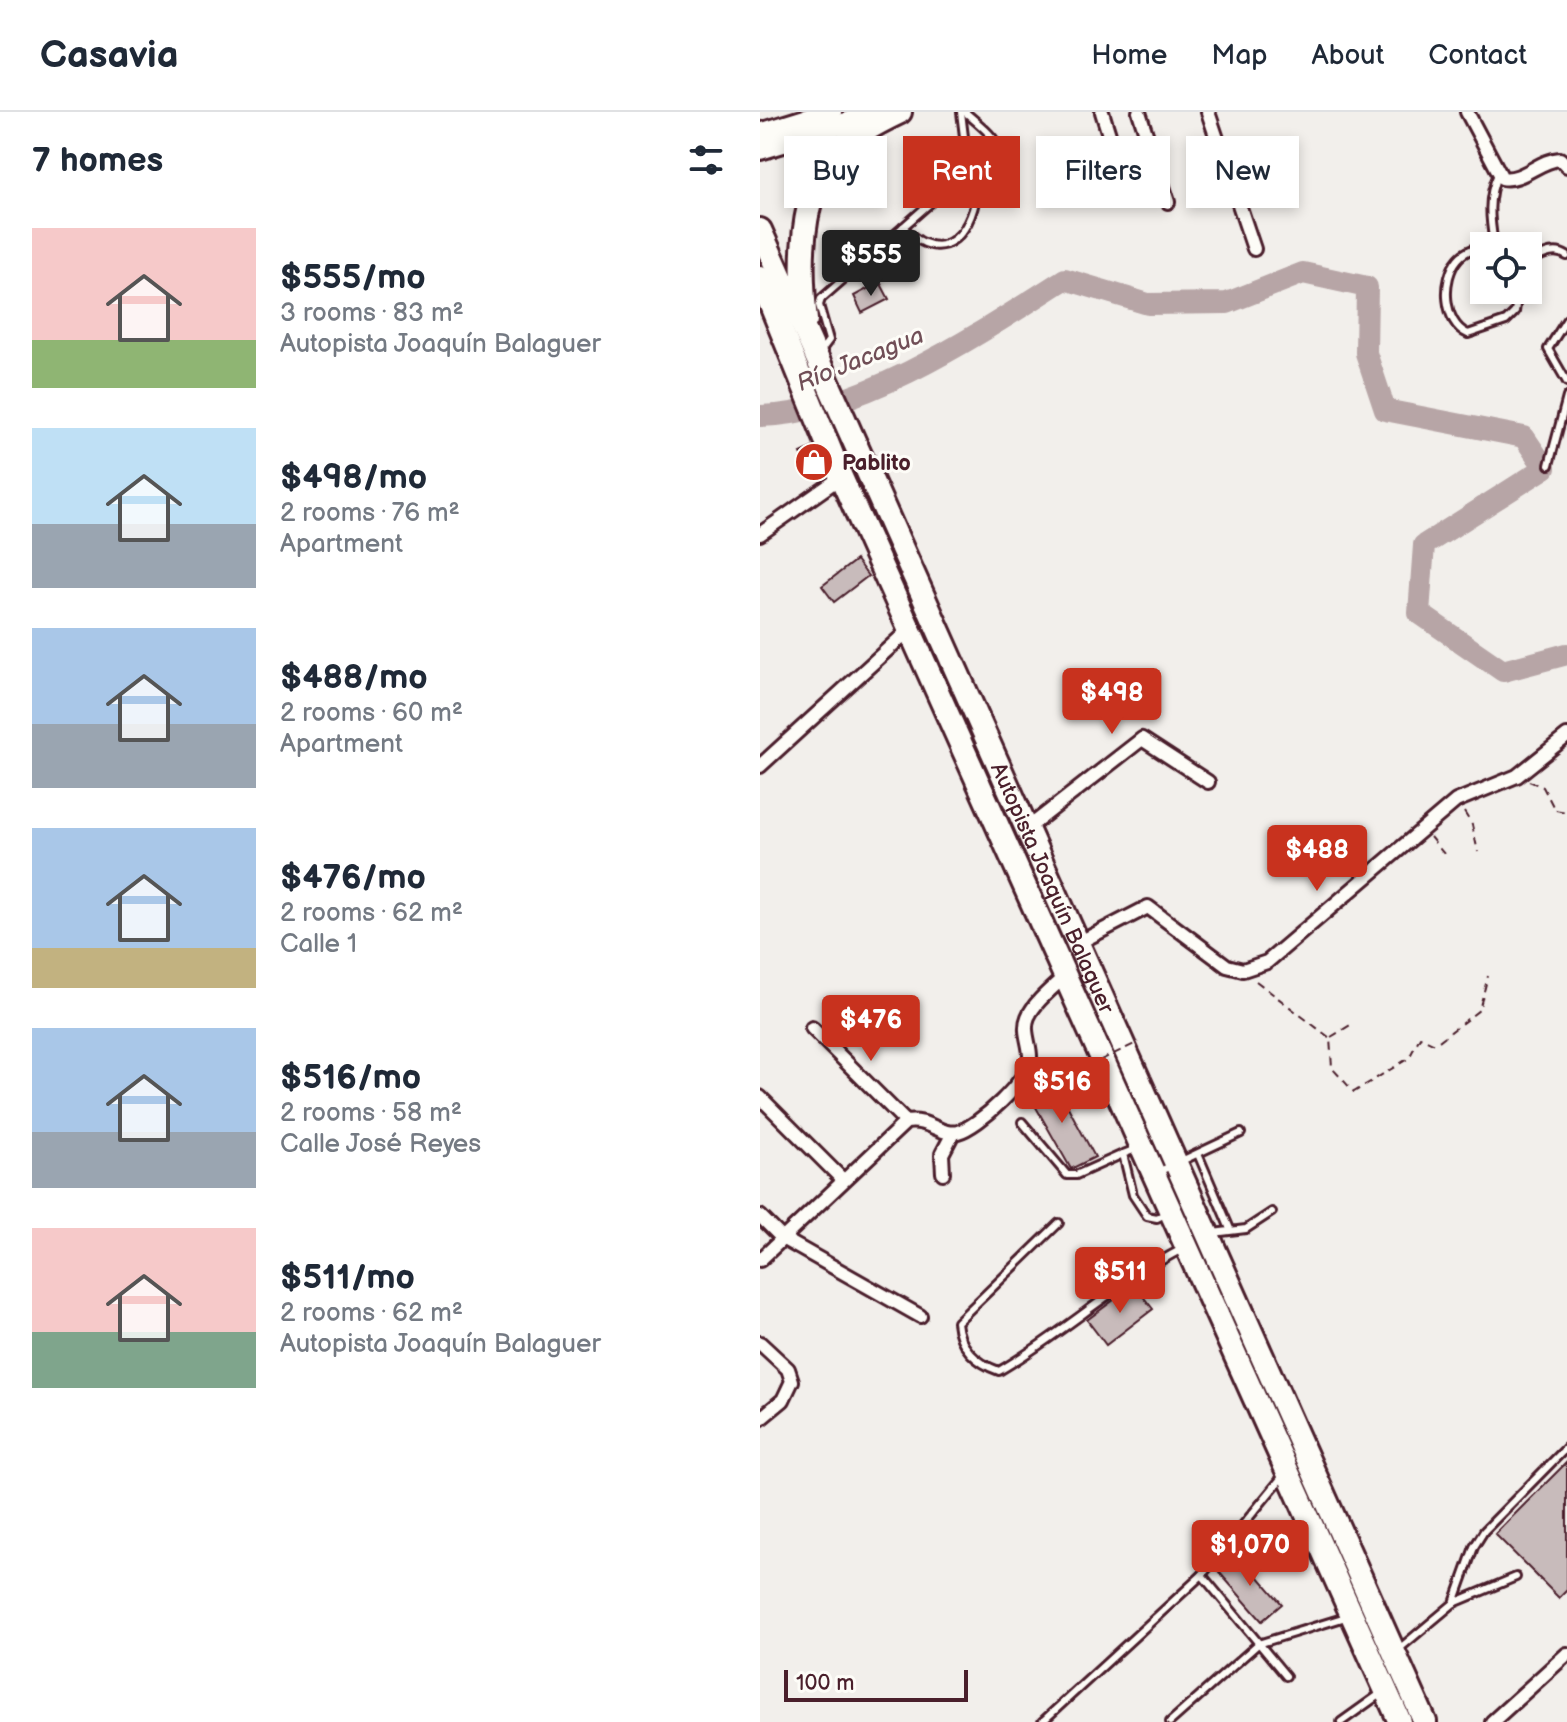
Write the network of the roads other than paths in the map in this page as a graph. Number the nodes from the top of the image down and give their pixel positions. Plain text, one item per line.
1 (831, 112) edge
2 (882, 112) edge
3 (900, 112) edge
4 (963, 112) edge
5 (1102, 112) edge
6 (1139, 112) edge
7 (1208, 112) edge
8 (1467, 112) edge
9 (760, 134) edge
10 (964, 136) edge
11 (990, 136) edge
12 (1109, 136) edge
13 (1147, 136) edge
14 (760, 149) edge
15 (1567, 166) edge
16 (1498, 174) junction
17 (925, 208) edge
18 (975, 208) edge
19 (903, 227) junction
20 (760, 230) edge
21 (1493, 232) edge
22 (1254, 249) dead end
23 (1470, 250) edge
24 (1542, 256) edge
25 (1567, 256) edge
26 (760, 278) edge
27 (1516, 304) edge
28 (1567, 319) edge
29 (810, 360) junction
30 (1567, 378) edge
31 (1567, 397) edge
32 (1549, 465) dead end
33 (841, 477) junction
34 (760, 534) edge
35 (910, 629) junction
36 (1567, 736) edge
37 (760, 766) edge
38 (1208, 782) dead end
39 (1028, 828) junction
40 (1078, 943) junction
41 (1066, 975) junction
42 (812, 1028) dead end
43 (760, 1097) edge
44 (906, 1122) junction
45 (1022, 1122) dead end
46 (953, 1133) junction
47 (1241, 1133) dead end
48 (1133, 1150) junction
49 (1198, 1154) junction
50 (1177, 1163) junction
51 (943, 1173) dead end
52 (1155, 1173) junction
53 (843, 1180) junction
54 (1171, 1211) junction
55 (1272, 1212) dead end
56 (760, 1216) edge
57 (1059, 1223) dead end
58 (1220, 1232) junction
59 (782, 1238) junction
60 (1187, 1246) junction
61 (760, 1260) edge
62 (920, 1316) dead end
63 (760, 1343) edge
64 (760, 1419) edge
65 (1567, 1447) edge
66 (1288, 1470) junction
67 (1202, 1575) junction
68 (1516, 1577) dead end
69 (1454, 1603) junction
70 (1352, 1615) junction
71 (1258, 1644) junction
72 (1394, 1652) junction
73 (1567, 1654) edge
74 (1286, 1676) dead end
75 (1386, 1689) junction
76 (1042, 1722) edge
77 (1170, 1722) edge
78 (1341, 1722) edge
79 (1400, 1722) edge
80 (1425, 1722) edge
81 (1492, 1722) edge

1 - 9 main road
2 - 14 main road
3 - 29 highway
4 - 10 lane
4 - 11 lane
5 - 12 street
6 - 13 street
7 - 22 street
8 - 16 street
15 - 16 street
16 - 21 lane
17 - 19 lane
18 - 19 lane
19 - 29 lane
20 - 29 highway, Autopista Joaquín Balaguer
23 - 27 lane
24 - 25 lane
26 - 29 highway, Autopista Joaquín Balaguer
28 - 30 lane
29 - 33 highway, Autopista Joaquín Balaguer
29 - 39 highway, Autopista Joaquín Balaguer
31 - 32 lane
33 - 34 street
33 - 35 highway, Autopista Joaquín Balaguer
35 - 37 street
35 - 41 highway, Autopista Joaquín Balaguer
36 - 40 street
38 - 39 street
39 - 40 highway, Autopista Joaquín Balaguer
40 - 50 highway, Autopista Joaquín Balaguer
41 - 46 street
41 - 48 highway, Autopista Joaquín Balaguer
42 - 44 street
43 - 53 street
44 - 46 street
44 - 53 street
45 - 48 lane
46 - 51 street
47 - 49 lane
48 - 52 highway, Autopista Joaquín Balaguer
48 - 54 lane
49 - 50 lane
49 - 58 lane
50 - 52 lane
50 - 58 highway, Autopista Joaquín Balaguer
52 - 54 highway, Autopista Joaquín Balaguer
53 - 59 street
54 - 60 highway, Autopista Joaquín Balaguer
55 - 58 lane
56 - 59 street
57 - 60 lane
58 - 72 highway, Autopista Joaquín Balaguer
59 - 61 street
59 - 62 street
60 - 66 highway, Autopista Joaquín Balaguer
63 - 64 street
65 - 69 lane
66 - 67 lane
66 - 70 highway, Autopista Joaquín Balaguer
67 - 71 lane
67 - 76 lane
68 - 69 lane
69 - 72 lane
70 - 71 lane
70 - 75 highway, Autopista Joaquín Balaguer
71 - 74 lane
71 - 77 lane
72 - 80 highway, Autopista Joaquín Balaguer
73 - 81 street
75 - 78 lane
75 - 79 highway, Autopista Joaquín Balaguer

